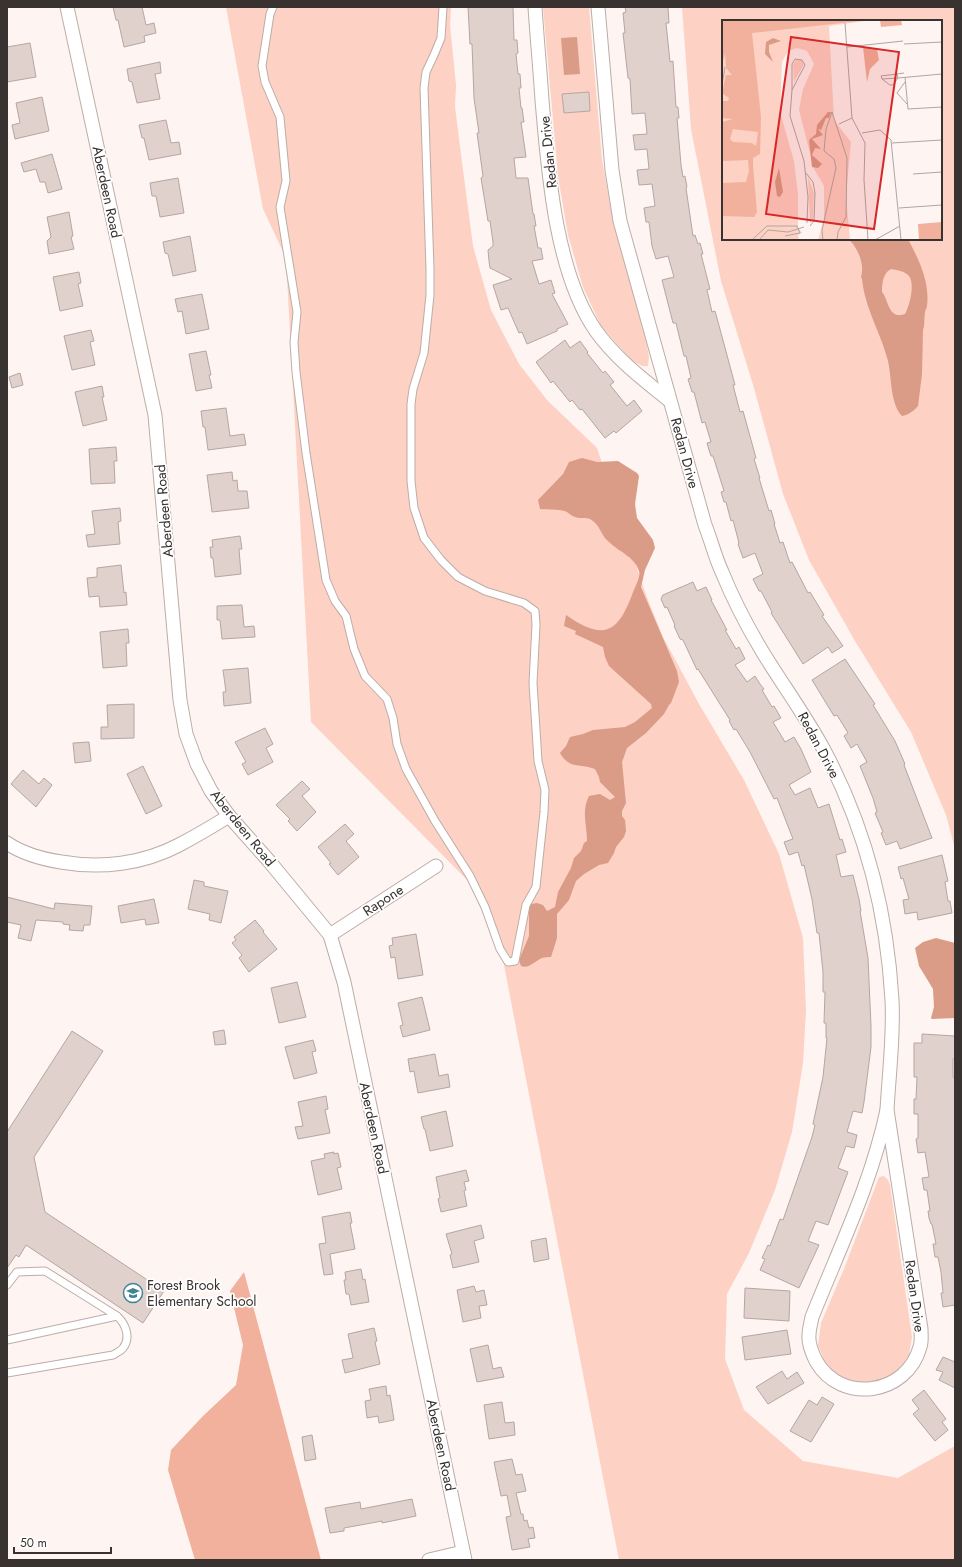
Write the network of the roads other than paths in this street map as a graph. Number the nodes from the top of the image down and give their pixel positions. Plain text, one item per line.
1 (67, 7) edge
2 (273, 7) edge
3 (443, 7) edge
4 (535, 7) edge
5 (598, 7) edge
6 (670, 401) junction
7 (229, 816) junction
8 (7, 843) edge
9 (436, 866) dead end
10 (330, 935) junction
11 (887, 1110) junction
12 (7, 1285) edge
13 (117, 1316) junction
14 (7, 1340) edge
15 (7, 1373) edge
16 (464, 1556) edge
17 (430, 1560) edge

1 - 7 street, Aberdeen Road
2 - 3 lane
4 - 6 street, Redan Drive
5 - 6 street, Redan Drive
6 - 11 street, Redan Drive
7 - 8 street
7 - 10 street, Aberdeen Road
9 - 10 street, Rapone
10 - 16 street, Aberdeen Road
11 - 11 street, Redan Drive
12 - 13 lane
13 - 14 lane
13 - 15 lane
16 - 17 street

